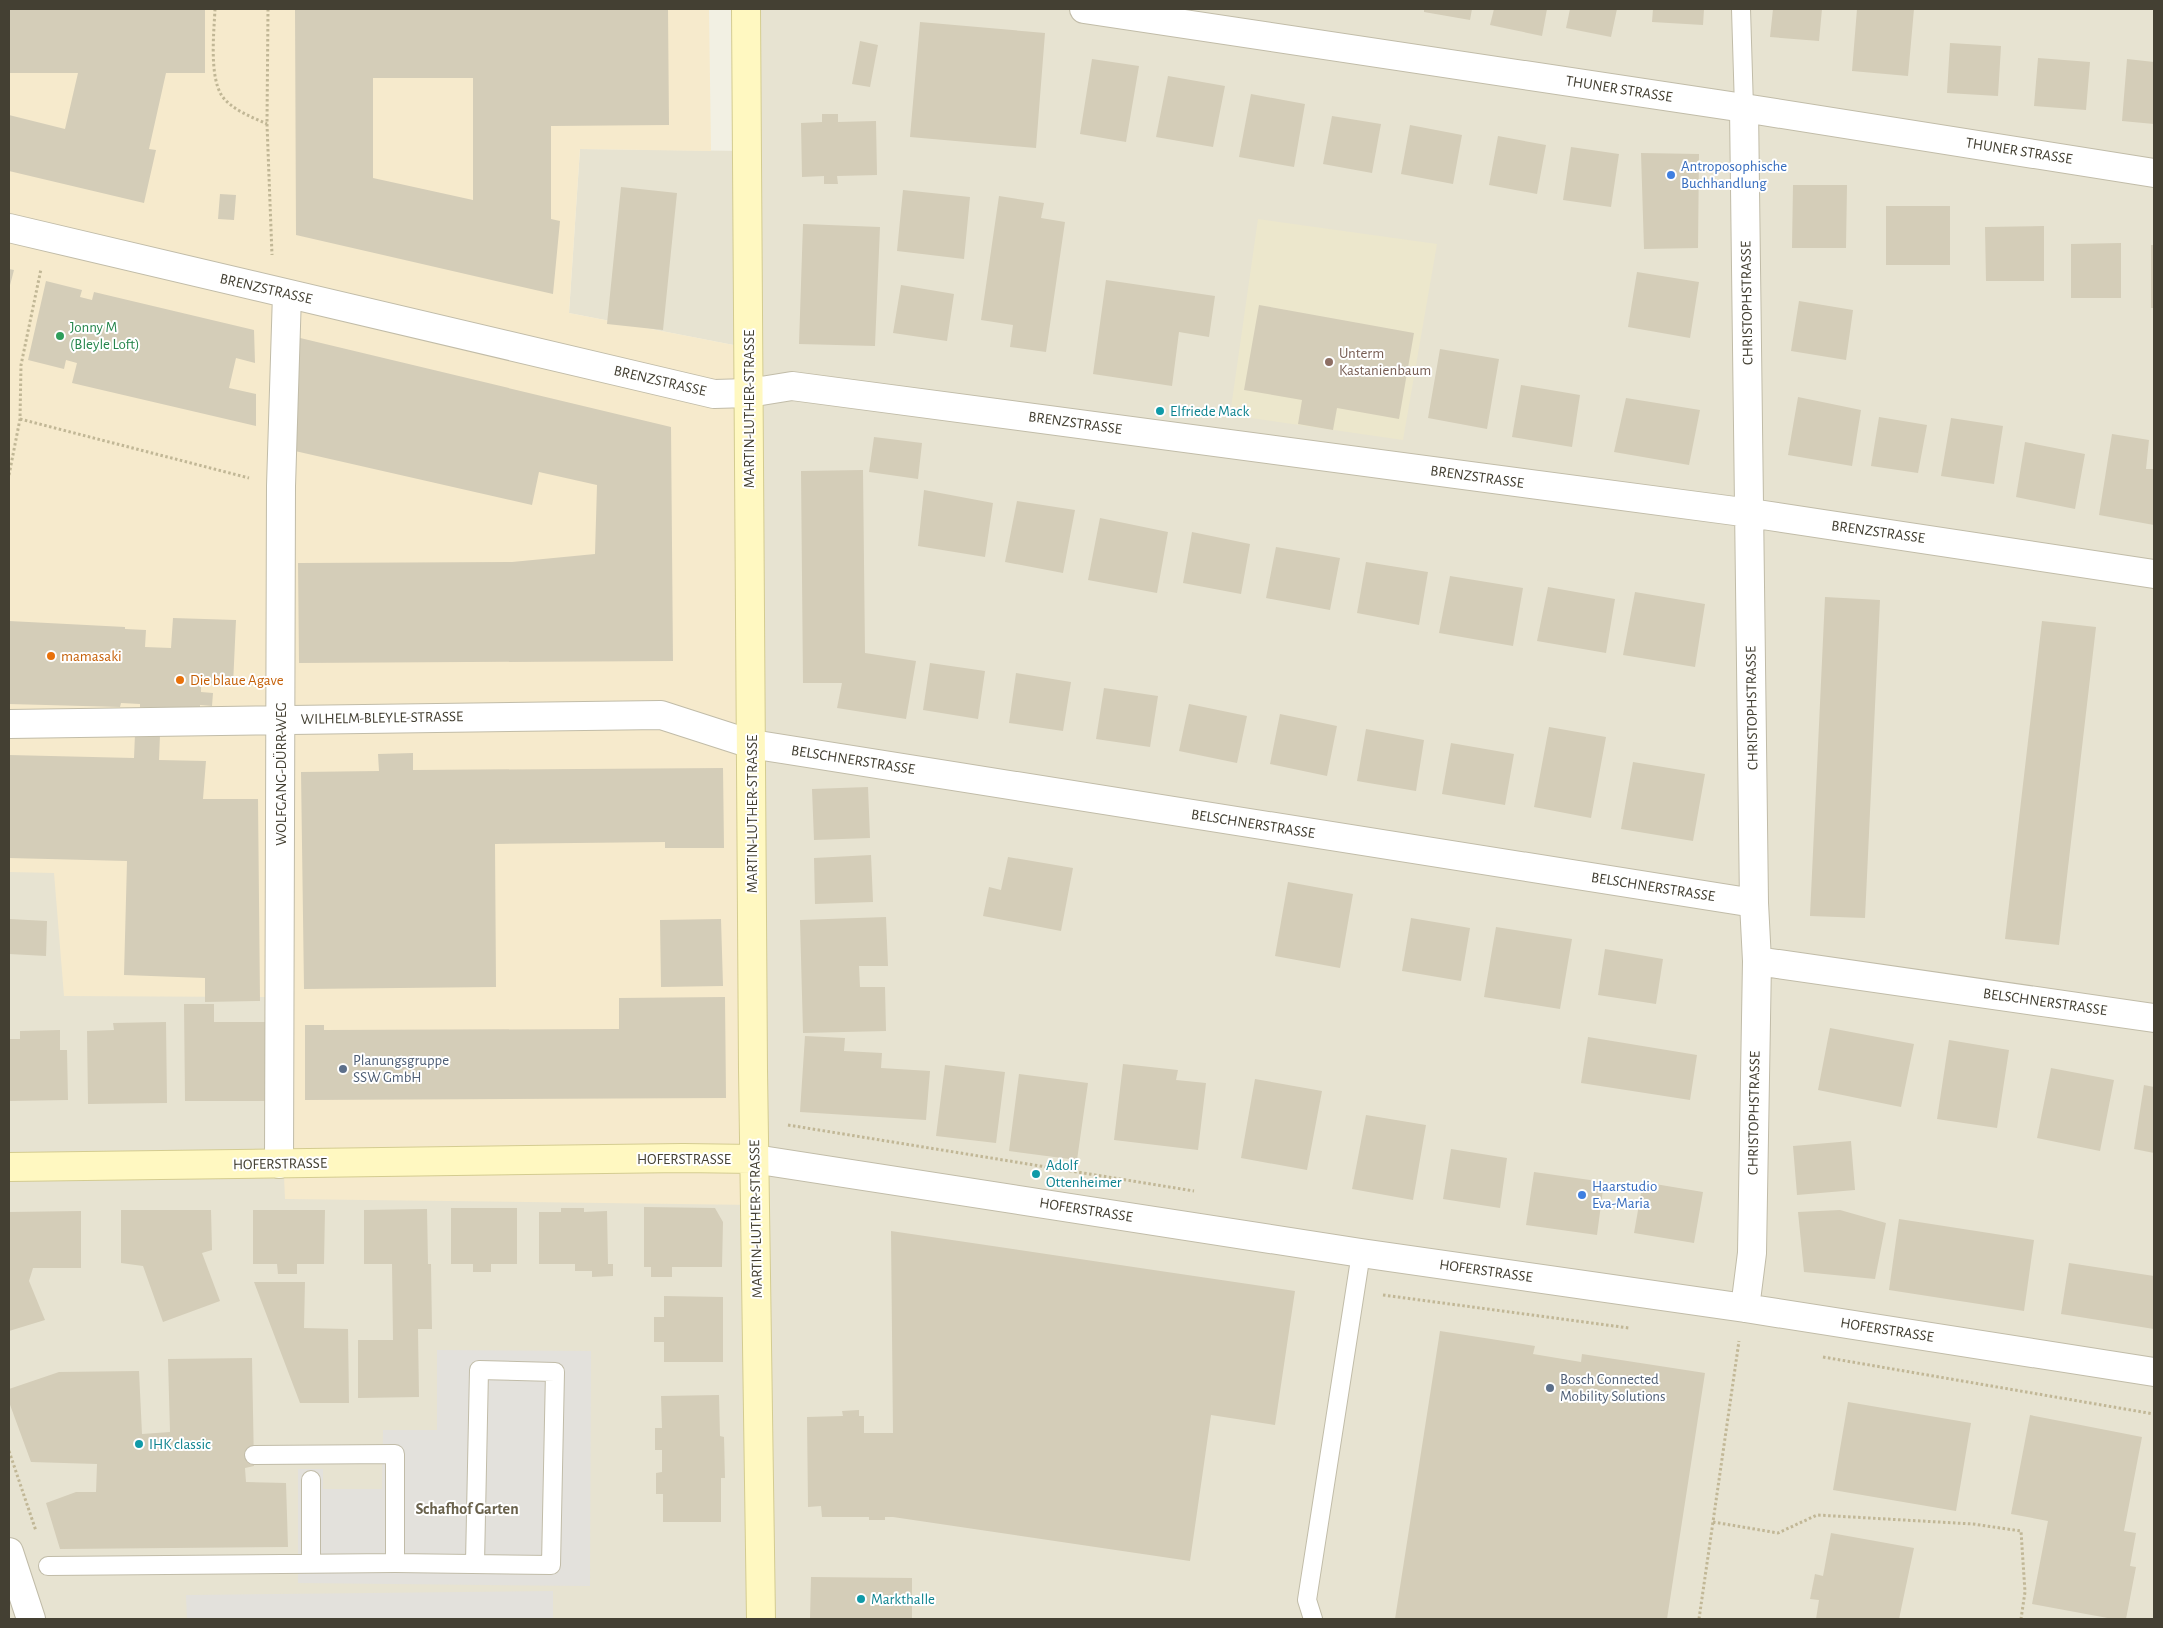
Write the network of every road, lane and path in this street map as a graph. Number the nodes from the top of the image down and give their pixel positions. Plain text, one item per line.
1 (215, 9) edge
2 (268, 9) edge
3 (746, 9) edge
4 (1084, 9) edge
5 (1741, 9) edge
6 (1744, 108) junction
7 (268, 124) junction
8 (2154, 173) edge
9 (9, 228) edge
10 (47, 237) junction
11 (280, 293) junction
12 (749, 393) junction
13 (20, 419) junction
14 (9, 475) edge
15 (281, 486) junction
16 (1750, 513) junction
17 (2154, 574) edge
18 (281, 720) junction
19 (9, 724) edge
20 (751, 744) junction
21 (1754, 903) junction
22 (1757, 961) junction
23 (2154, 1018) edge
24 (754, 1159) junction
25 (280, 1164) junction
26 (9, 1167) edge
27 (1361, 1253) junction
28 (1356, 1292) junction
29 (1745, 1308) junction
30 (1630, 1328) dead end
31 (1738, 1342) junction
32 (1748, 1344) dead end
33 (1817, 1355) dead end
34 (2154, 1372) edge
35 (2154, 1414) edge
36 (254, 1455) dead end
37 (311, 1480) dead end
38 (1713, 1522) junction
39 (9, 1552) edge
40 (311, 1563) junction
41 (395, 1563) junction
42 (475, 1563) junction
43 (48, 1566) dead end
44 (31, 1619) edge
45 (761, 1619) edge
46 (1313, 1619) edge
47 (1699, 1619) edge
48 (2021, 1619) edge

1 - 7 path
2 - 7 path
3 - 12 street, MARTIN-LUTHER-STRASSE
4 - 6 street, THUNER STRASSE
5 - 6 lane
6 - 8 street, THUNER STRASSE
6 - 16 street, CHRISTOPHSTRASSE
7 - 11 path
9 - 10 street, BRENZSTRASSE
10 - 11 street, BRENZSTRASSE
10 - 13 path
11 - 12 street, BRENZSTRASSE
11 - 15 street, WOLFGANG-DÜRR-WEG
12 - 16 street, BRENZSTRASSE
12 - 20 street, MARTIN-LUTHER-STRASSE
13 - 14 path
13 - 15 path
15 - 18 street, WOLFGANG-DÜRR-WEG
16 - 17 street, BRENZSTRASSE
16 - 21 street, CHRISTOPHSTRASSE
18 - 19 street, WILHELM-BLEYLE-STRASSE
18 - 20 street, WILHELM-BLEYLE-STRASSE
18 - 25 street, WOLFGANG-DÜRR-WEG
20 - 21 street, BELSCHNERSTRASSE
20 - 24 street, MARTIN-LUTHER-STRASSE
21 - 22 street, CHRISTOPHSTRASSE
22 - 23 street, BELSCHNERSTRASSE
22 - 29 street, CHRISTOPHSTRASSE
24 - 25 street, HOFERSTRASSE
24 - 27 street, HOFERSTRASSE
24 - 45 street, MARTIN-LUTHER-STRASSE
25 - 26 street, HOFERSTRASSE
27 - 28 lane
27 - 29 street, HOFERSTRASSE
28 - 30 path
28 - 46 lane
29 - 31 path
29 - 34 street, HOFERSTRASSE
31 - 32 path
31 - 38 path
33 - 35 path
36 - 41 lane
37 - 40 lane
38 - 47 path
38 - 48 path
39 - 44 street
40 - 41 lane
40 - 43 lane
41 - 42 lane
42 - 42 lane

